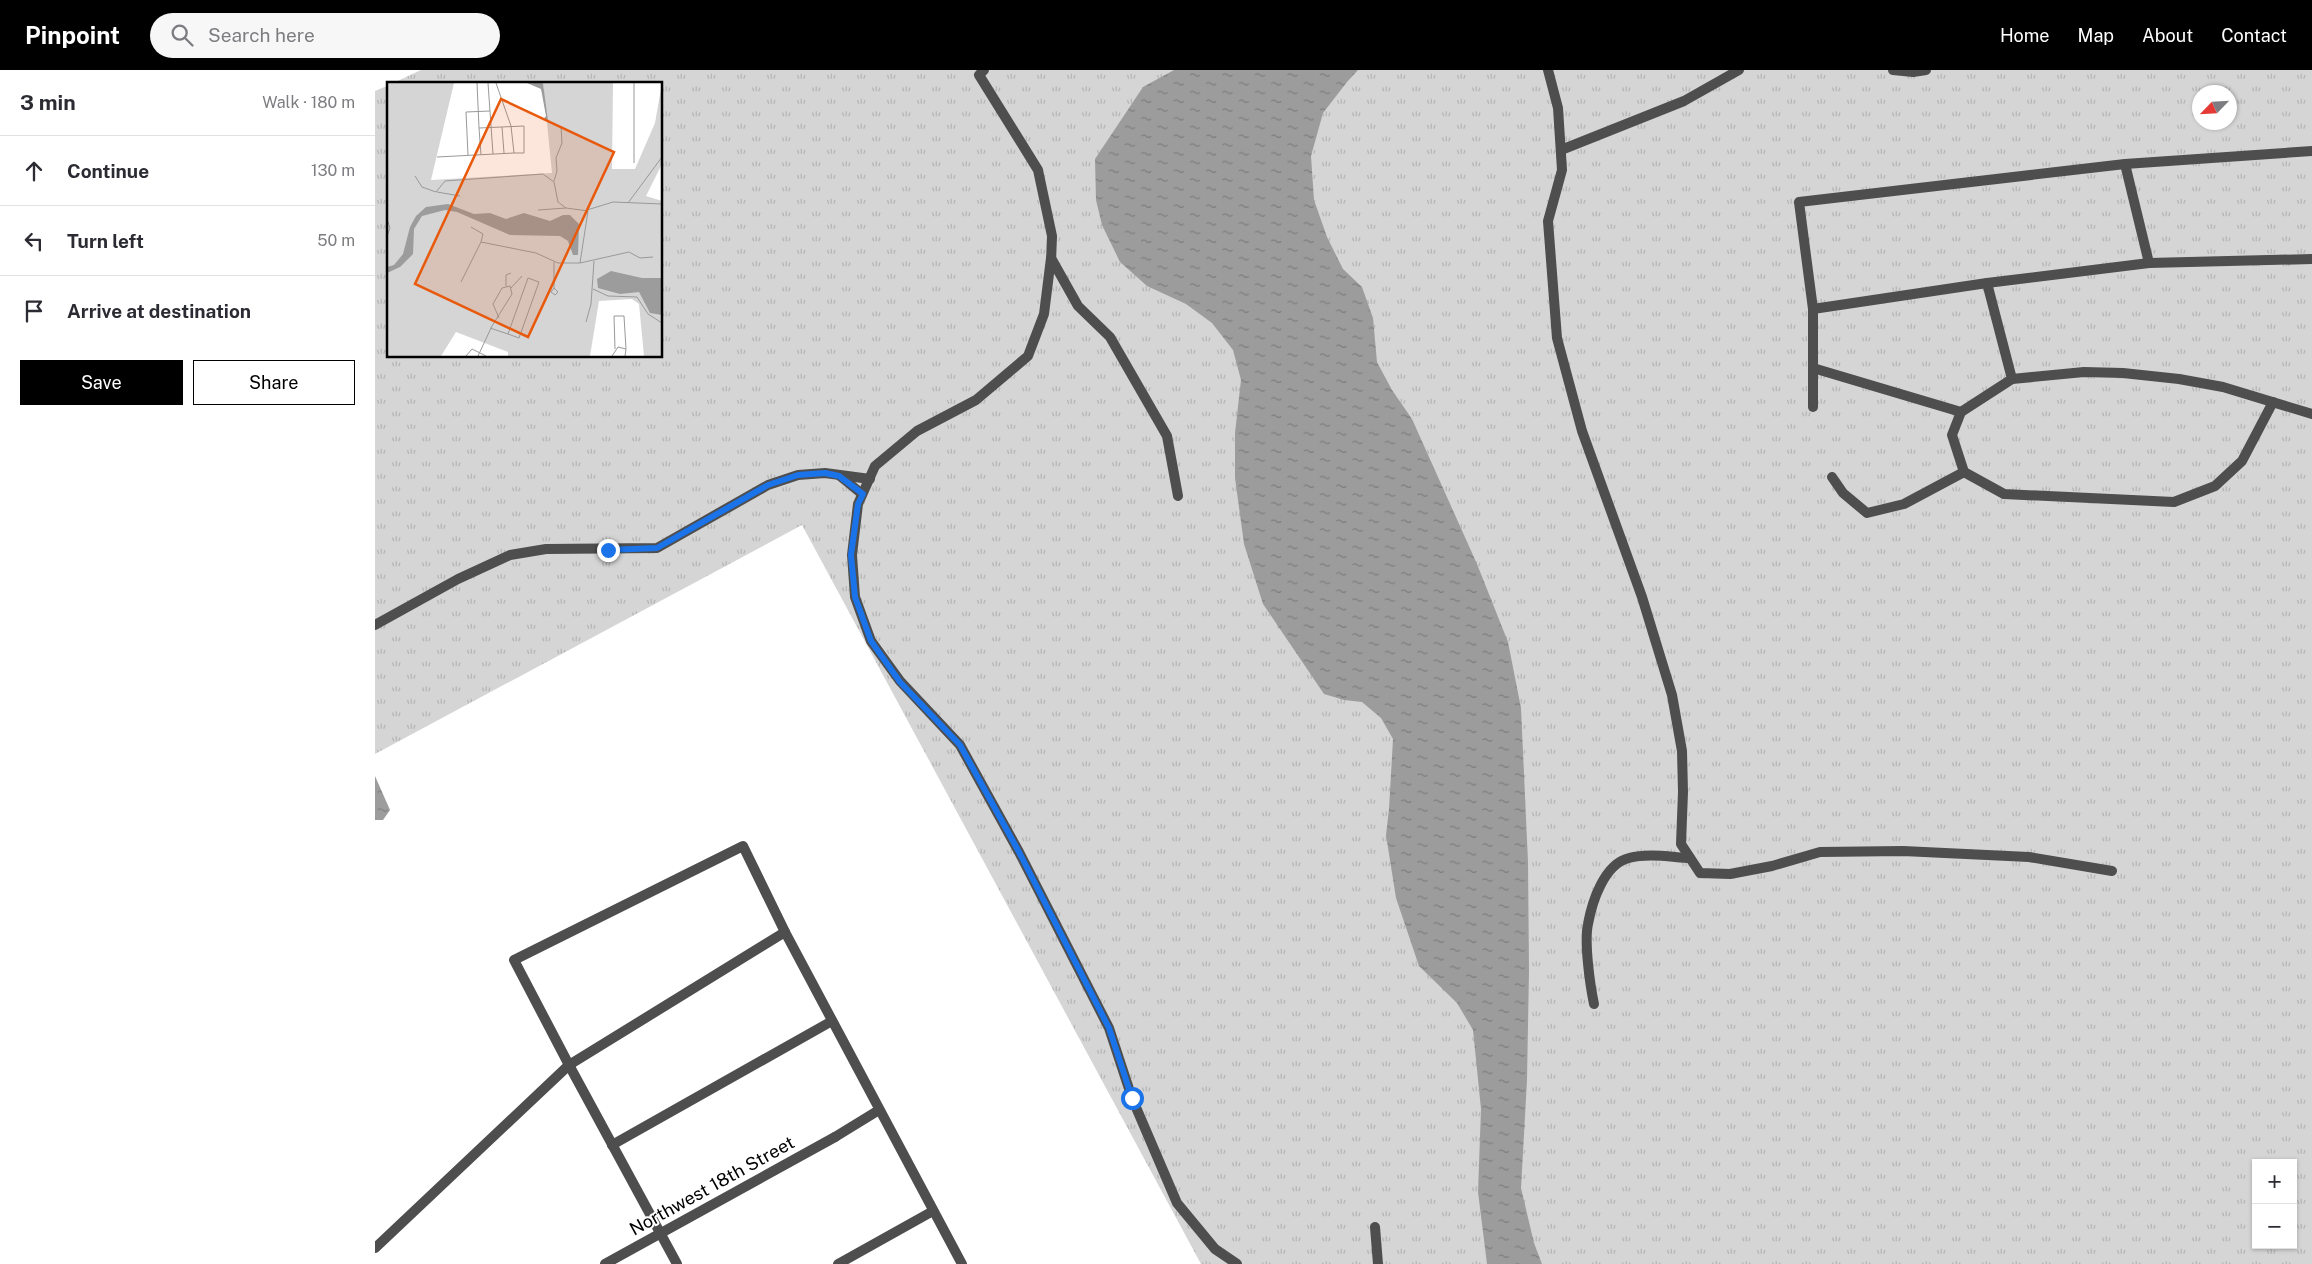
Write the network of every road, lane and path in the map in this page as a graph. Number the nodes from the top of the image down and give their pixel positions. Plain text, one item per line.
1 (983, 70) edge
2 (1548, 70) edge
3 (1739, 70) edge
4 (1893, 70) edge
5 (1926, 70) edge
6 (1561, 150) junction
7 (2312, 151) edge
8 (2125, 164) junction
9 (2312, 259) edge
10 (1051, 262) junction
11 (2149, 263) junction
12 (1987, 283) junction
13 (1813, 309) junction
14 (1813, 368) junction
15 (2012, 379) junction
16 (2273, 402) junction
17 (1813, 407) dead end
18 (1961, 412) junction
19 (2312, 414) edge
20 (1964, 472) junction
21 (839, 476) junction
22 (1832, 478) dead end
23 (870, 479) junction
24 (863, 494) junction
25 (1179, 496) dead end
26 (375, 625) edge
27 (1690, 858) junction
28 (2112, 871) dead end
29 (785, 932) junction
30 (1594, 1004) dead end
31 (832, 1021) junction
32 (569, 1065) junction
33 (879, 1110) junction
34 (612, 1145) junction
35 (933, 1211) junction
36 (1375, 1227) dead end
37 (661, 1233) junction
38 (375, 1248) edge
39 (605, 1264) edge
40 (677, 1264) edge
41 (838, 1264) edge
42 (962, 1264) edge
43 (1237, 1264) edge
44 (1378, 1264) edge

1 - 10 street
2 - 6 street
3 - 6 street
4 - 5 street
6 - 27 street
7 - 8 street
8 - 11 street
8 - 13 street
9 - 11 street
10 - 23 street
10 - 25 street
11 - 12 street
12 - 13 street
12 - 15 street
13 - 14 street
14 - 17 street
14 - 18 street
15 - 16 street
15 - 18 street
16 - 19 street
16 - 20 street
18 - 20 street
20 - 22 street
21 - 23 street
21 - 24 street
21 - 26 street
23 - 24 street
24 - 43 street
27 - 28 street
27 - 30 street
29 - 31 street
29 - 32 street
29 - 32 street
31 - 33 street
31 - 34 street
32 - 34 street
32 - 38 street
33 - 35 street
33 - 37 street, Northwest 18th Street
34 - 37 street
35 - 41 street
35 - 42 street
36 - 44 street
37 - 39 street, Northwest 18th Street
37 - 40 street

